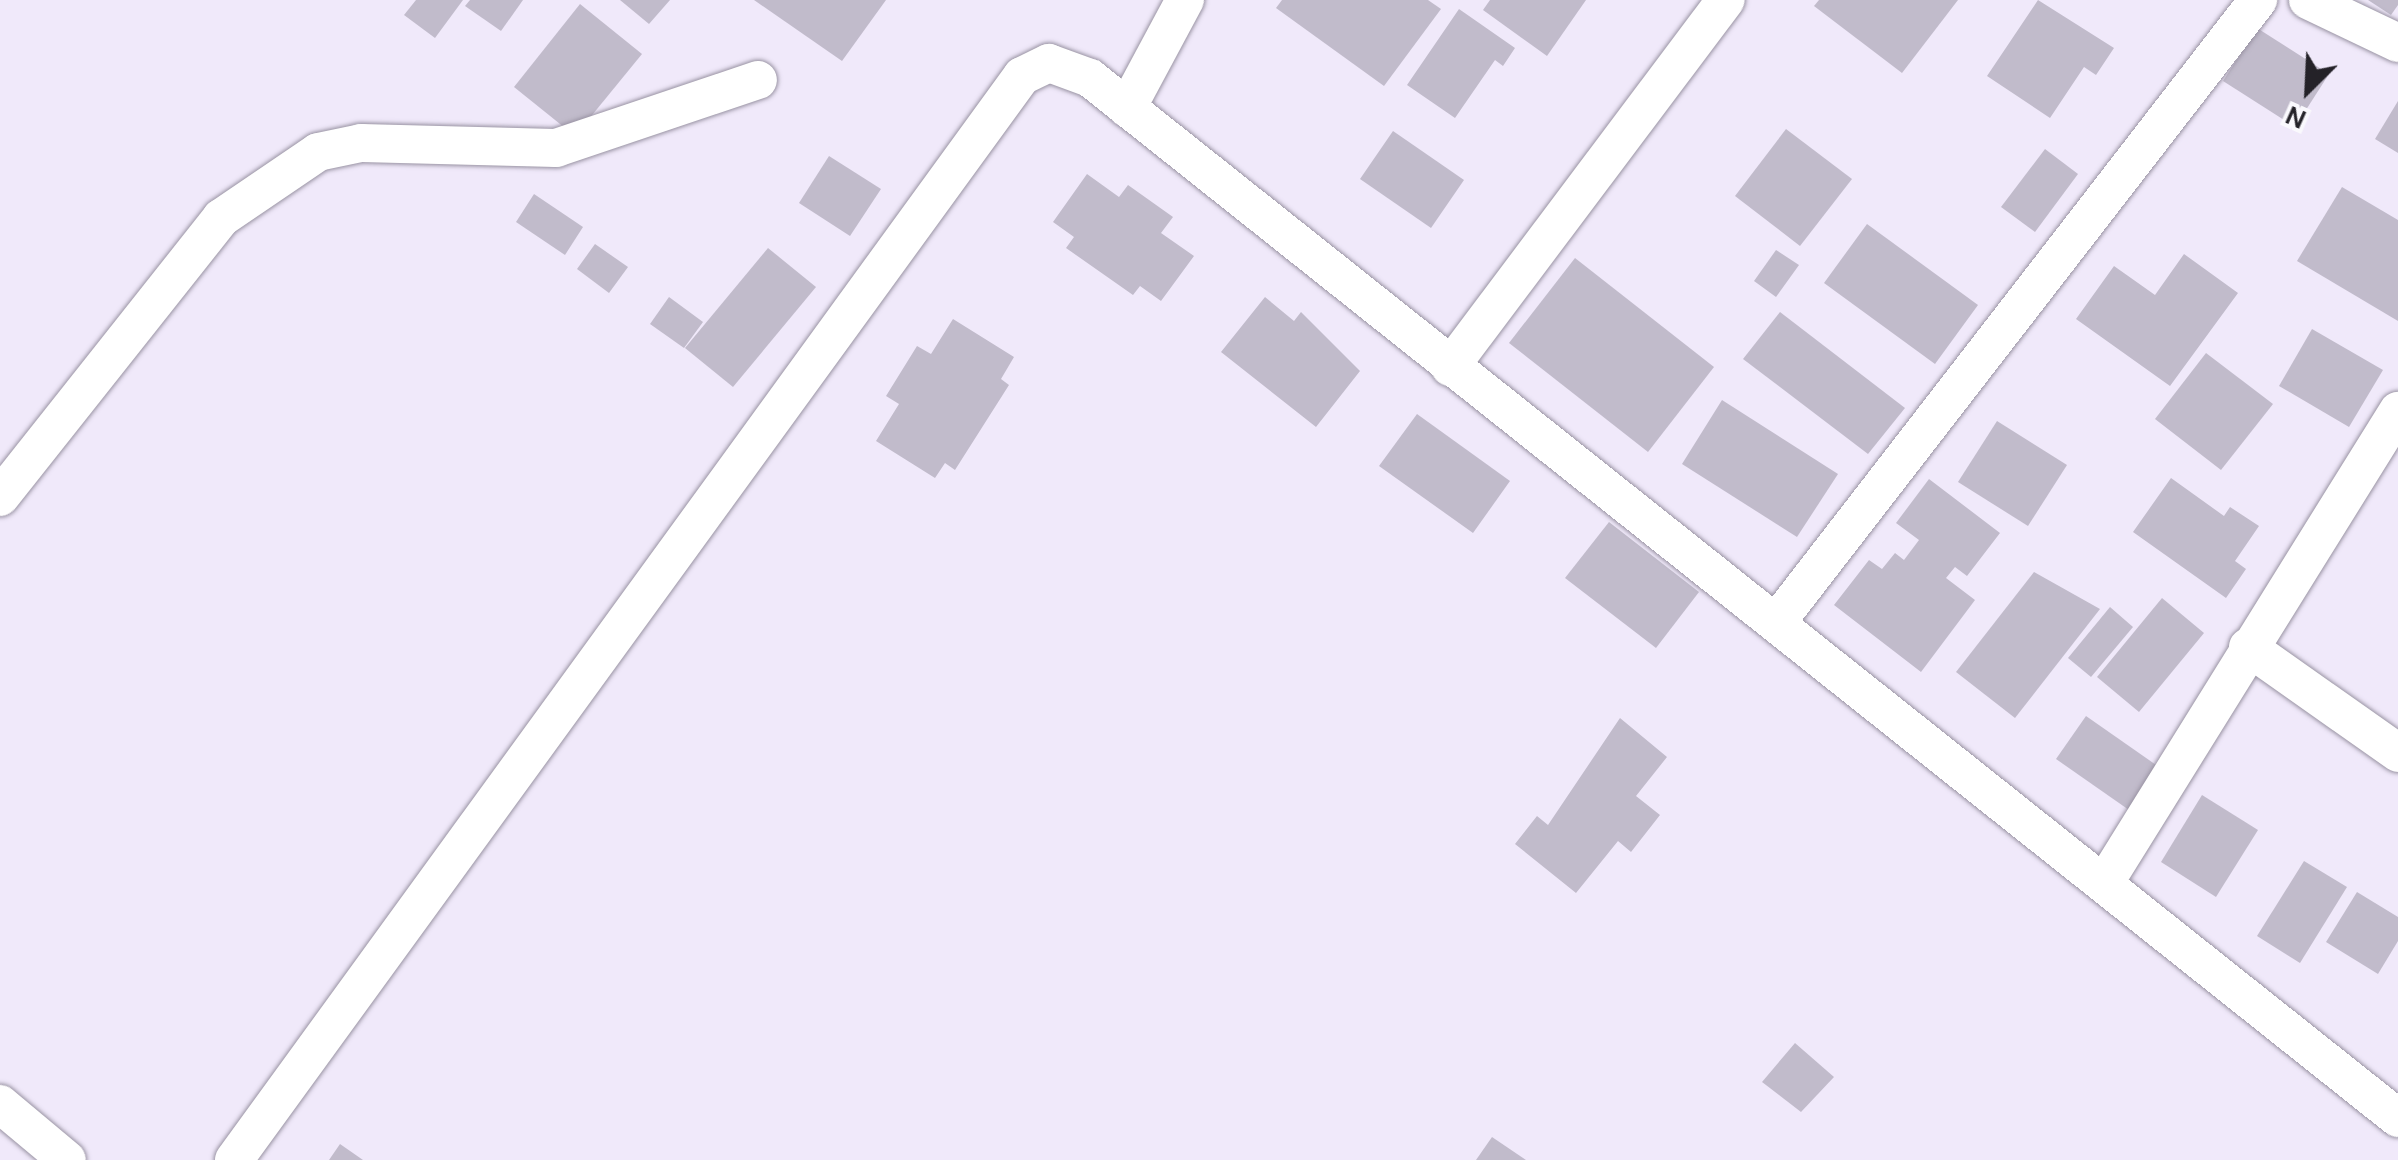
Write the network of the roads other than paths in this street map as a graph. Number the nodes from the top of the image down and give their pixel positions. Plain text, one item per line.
1 (1185, 0) edge
2 (1726, 0) edge
3 (2258, 0) edge
4 (2308, 0) edge
5 (2398, 43) edge
6 (758, 80) dead end
7 (1127, 108) junction
8 (1450, 366) junction
9 (2398, 411) edge
10 (0, 497) edge
11 (1776, 622) junction
12 (2248, 647) junction
13 (2398, 754) edge
14 (2106, 882) junction
15 (0, 1104) edge
16 (2398, 1118) edge
17 (68, 1160) edge
18 (234, 1160) edge

1 - 7 street
2 - 8 street
3 - 11 street
4 - 5 street
6 - 10 street
7 - 8 street
7 - 18 street
8 - 11 street
9 - 12 street
11 - 14 street
12 - 13 street
12 - 14 street
14 - 16 street
15 - 17 street

